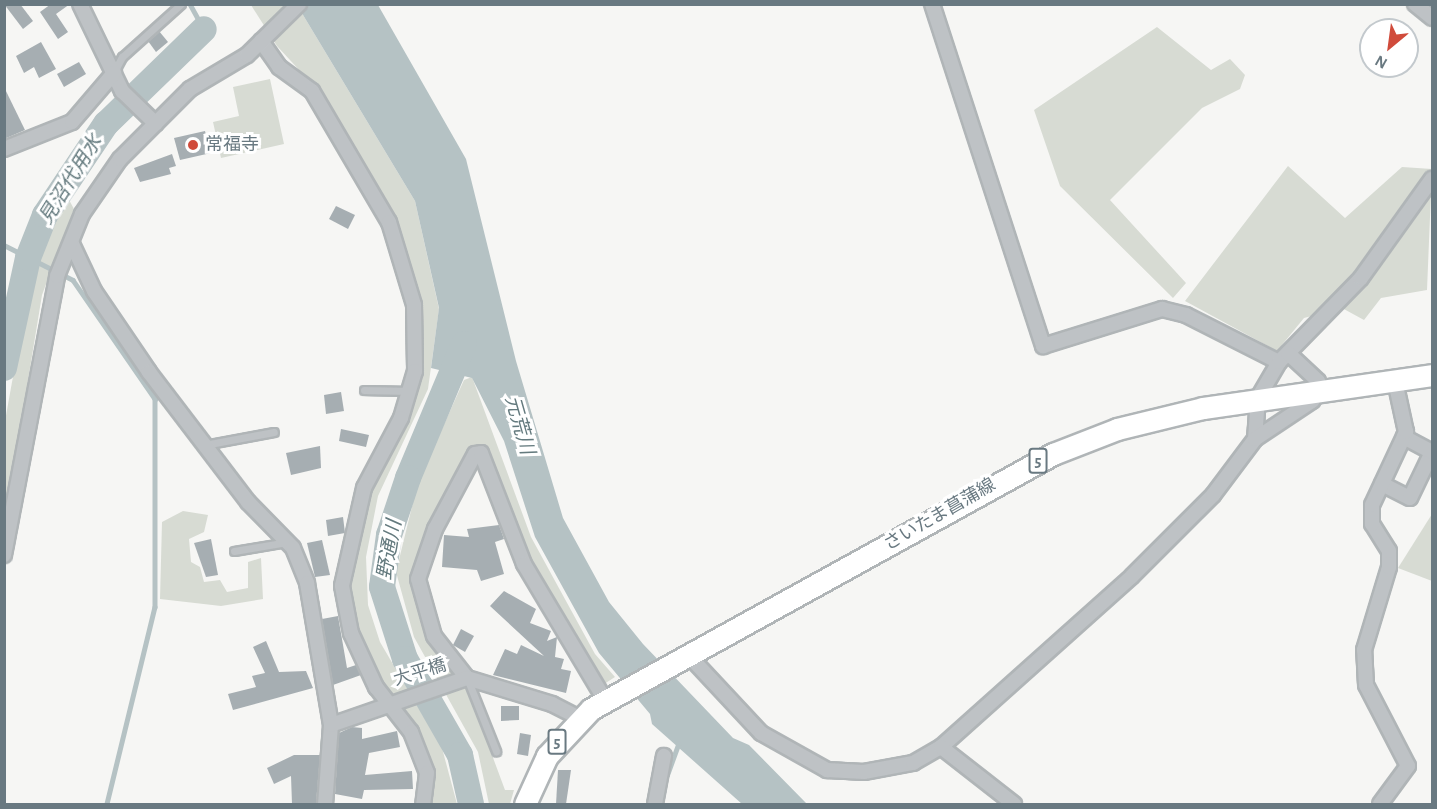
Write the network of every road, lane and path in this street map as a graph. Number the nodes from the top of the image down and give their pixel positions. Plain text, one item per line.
1 (80, 4) edge
2 (181, 4) edge
3 (299, 4) edge
4 (932, 4) edge
5 (1415, 4) edge
6 (1432, 18) edge
7 (265, 38) junction
8 (114, 73) junction
9 (156, 124) junction
10 (4, 149) edge
11 (1432, 179) edge
12 (72, 244) junction
13 (1283, 358) junction
14 (1432, 375) edge
15 (1395, 381) junction
16 (364, 390) dead end
17 (1320, 390) junction
18 (409, 391) junction
19 (1258, 398) junction
20 (274, 432) dead end
21 (1404, 437) junction
22 (1255, 440) junction
23 (204, 445) junction
24 (1382, 484) junction
25 (289, 541) junction
26 (234, 551) dead end
27 (4, 555) edge
28 (688, 659) junction
29 (465, 678) junction
30 (608, 699) junction
31 (387, 702) junction
32 (579, 718) junction
33 (331, 725) junction
34 (941, 747) junction
35 (496, 751) dead end
36 (664, 756) dead end
37 (325, 804) edge
38 (423, 804) edge
39 (525, 804) edge
40 (655, 804) edge
41 (1014, 804) edge
42 (1380, 804) edge

1 - 8 street
2 - 8 lane
3 - 7 street
4 - 13 street
5 - 6 street
7 - 9 street
7 - 18 street
8 - 9 street
8 - 10 street
9 - 12 street
11 - 13 street
12 - 23 street
12 - 27 street
13 - 17 street
13 - 19 street
14 - 15 main road, さいたま菖蒲線 / 5
15 - 17 main road, さいたま菖蒲線 / 5
15 - 21 street
16 - 18 lane
17 - 19 main road, さいたま菖蒲線 / 5
17 - 22 street
18 - 31 street
19 - 22 street
19 - 28 main road, さいたま菖蒲線 / 5
20 - 23 lane
21 - 24 street
21 - 24 street
22 - 34 street
23 - 25 street
24 - 42 street
25 - 26 lane
25 - 33 street
28 - 30 main road, さいたま菖蒲線 / 5
28 - 34 street
29 - 30 street
29 - 31 street, 大平橋
29 - 32 street
29 - 35 lane
30 - 32 main road, さいたま菖蒲線 / 5
31 - 33 street, 大平橋
31 - 38 street
32 - 39 main road, さいたま菖蒲線 / 5
33 - 37 street
34 - 41 street
36 - 40 street

